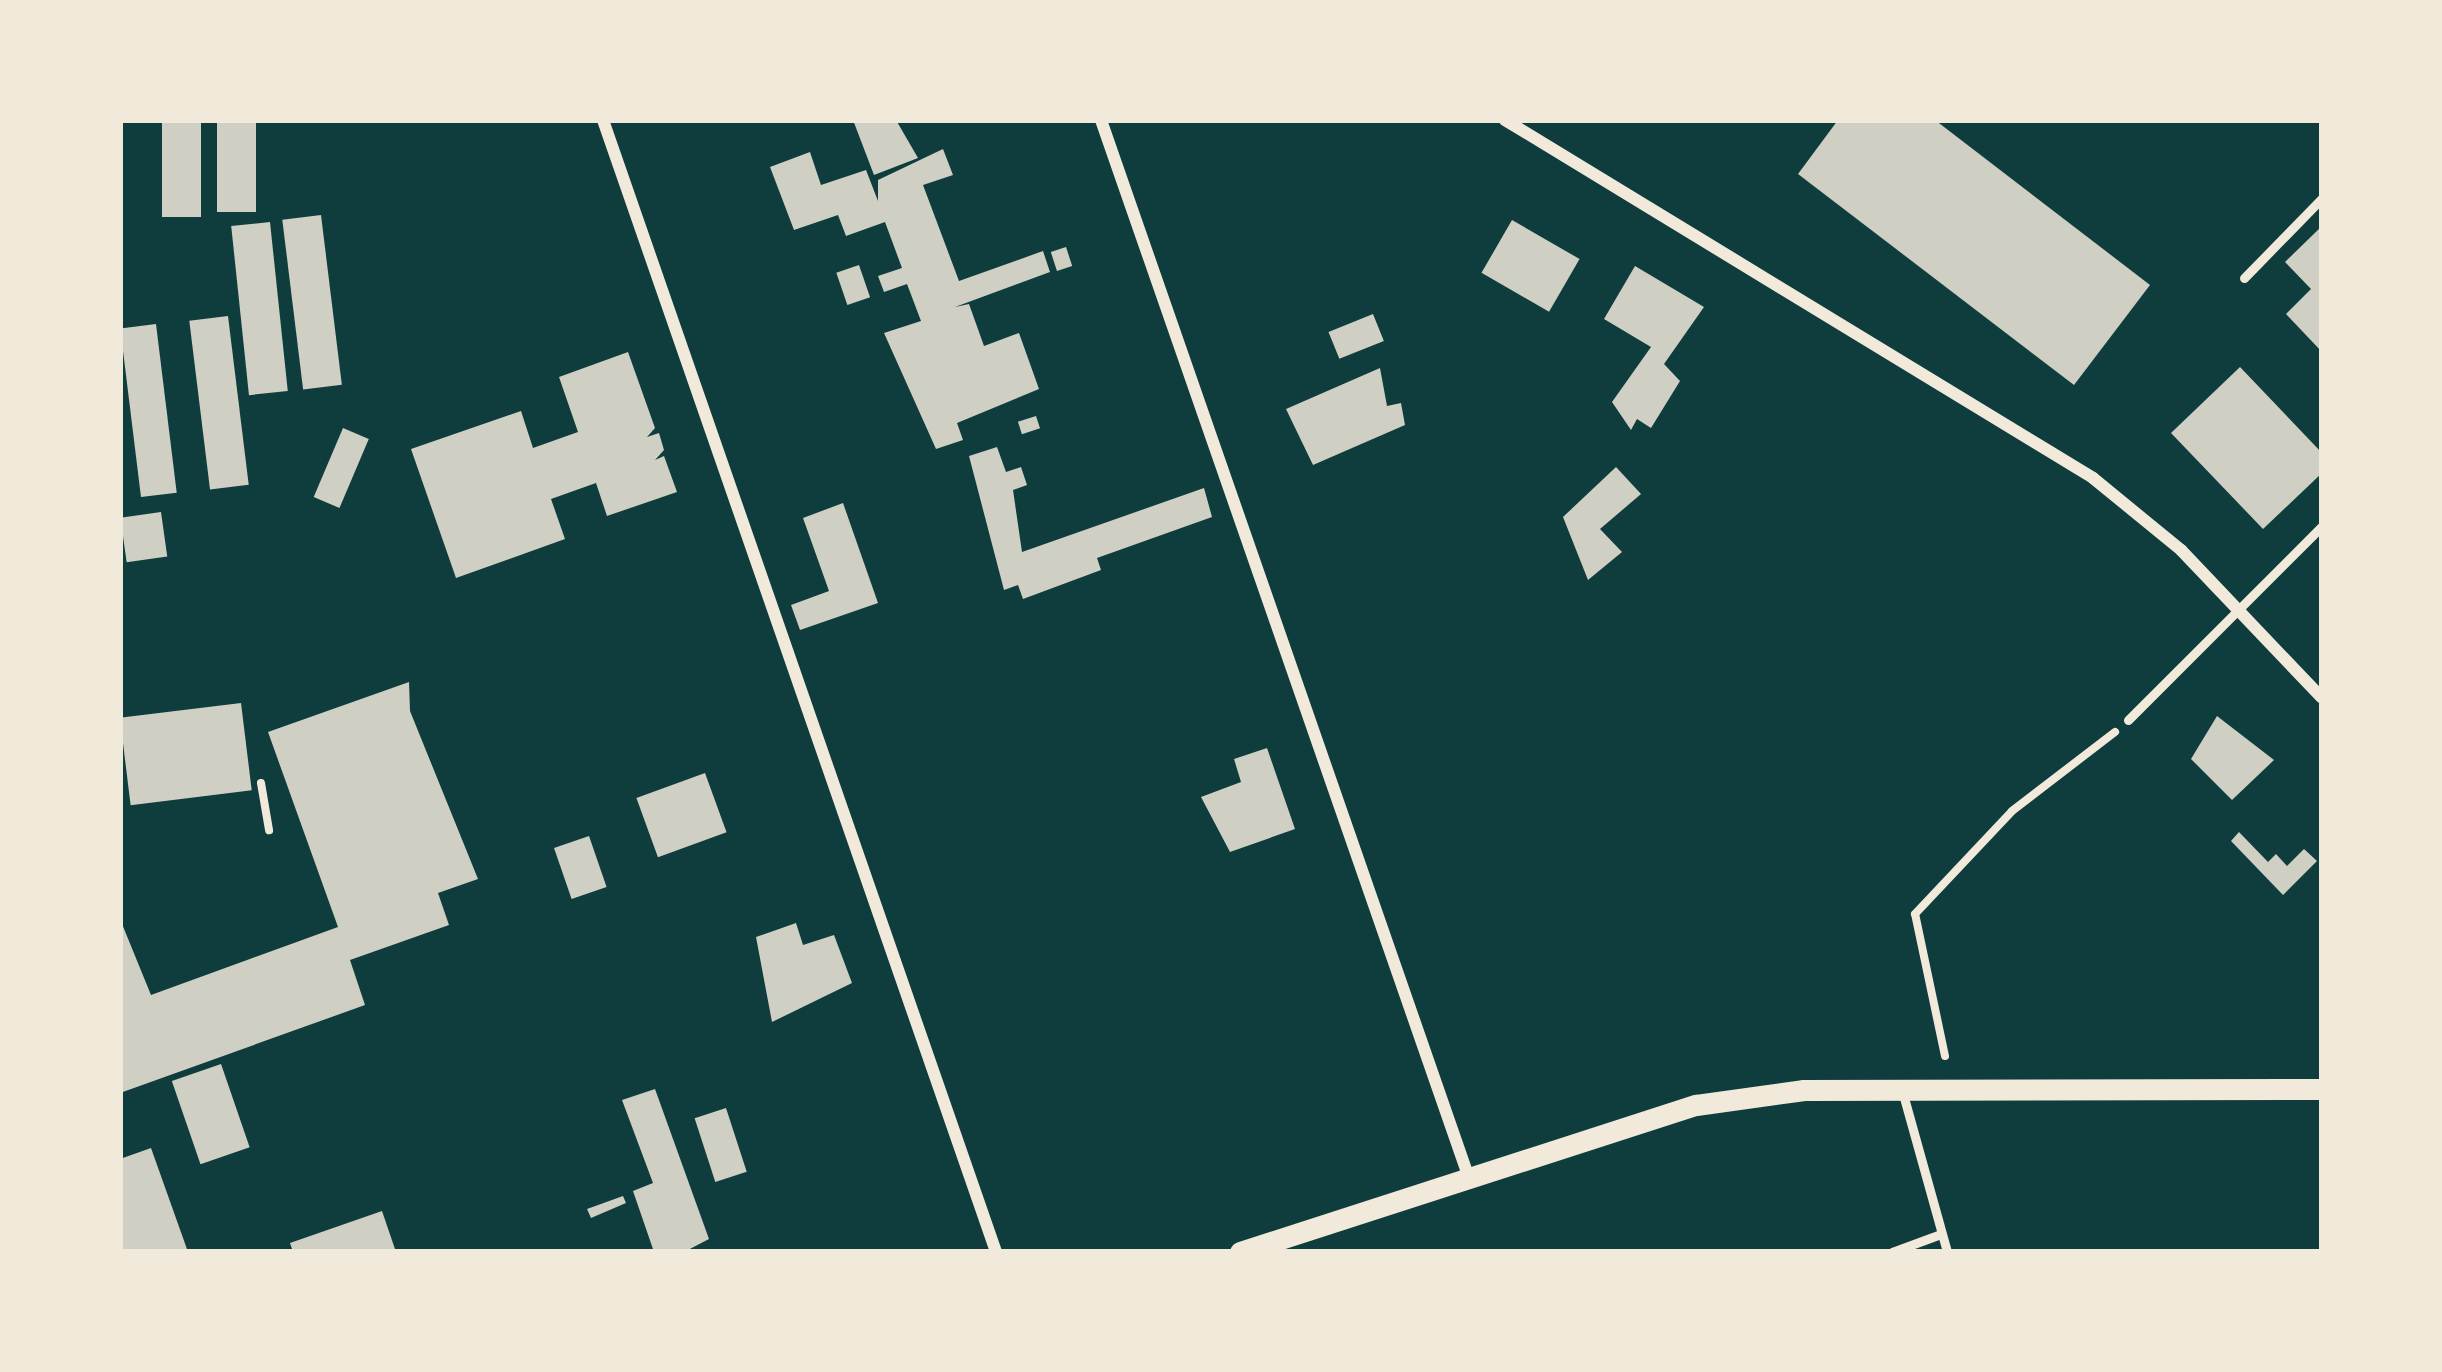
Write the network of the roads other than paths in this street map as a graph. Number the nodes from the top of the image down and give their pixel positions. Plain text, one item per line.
1 (603, 120) edge
2 (1101, 120) edge
3 (1505, 120) edge
4 (2322, 198) edge
5 (2243, 278) dead end
6 (2322, 526) edge
7 (2237, 605) junction
8 (2322, 698) edge
9 (2128, 720) road end
10 (1902, 1088) junction
11 (2322, 1089) edge
12 (1467, 1172) junction
13 (1940, 1234) junction
14 (996, 1252) edge
15 (1240, 1252) edge
16 (1892, 1252) edge
17 (1947, 1252) edge

1 - 14 street
2 - 12 street
3 - 7 street
4 - 5 lane
6 - 7 lane
7 - 8 street
7 - 9 lane
10 - 11 street
10 - 12 street
10 - 13 lane
12 - 15 street
13 - 16 lane
13 - 17 lane

